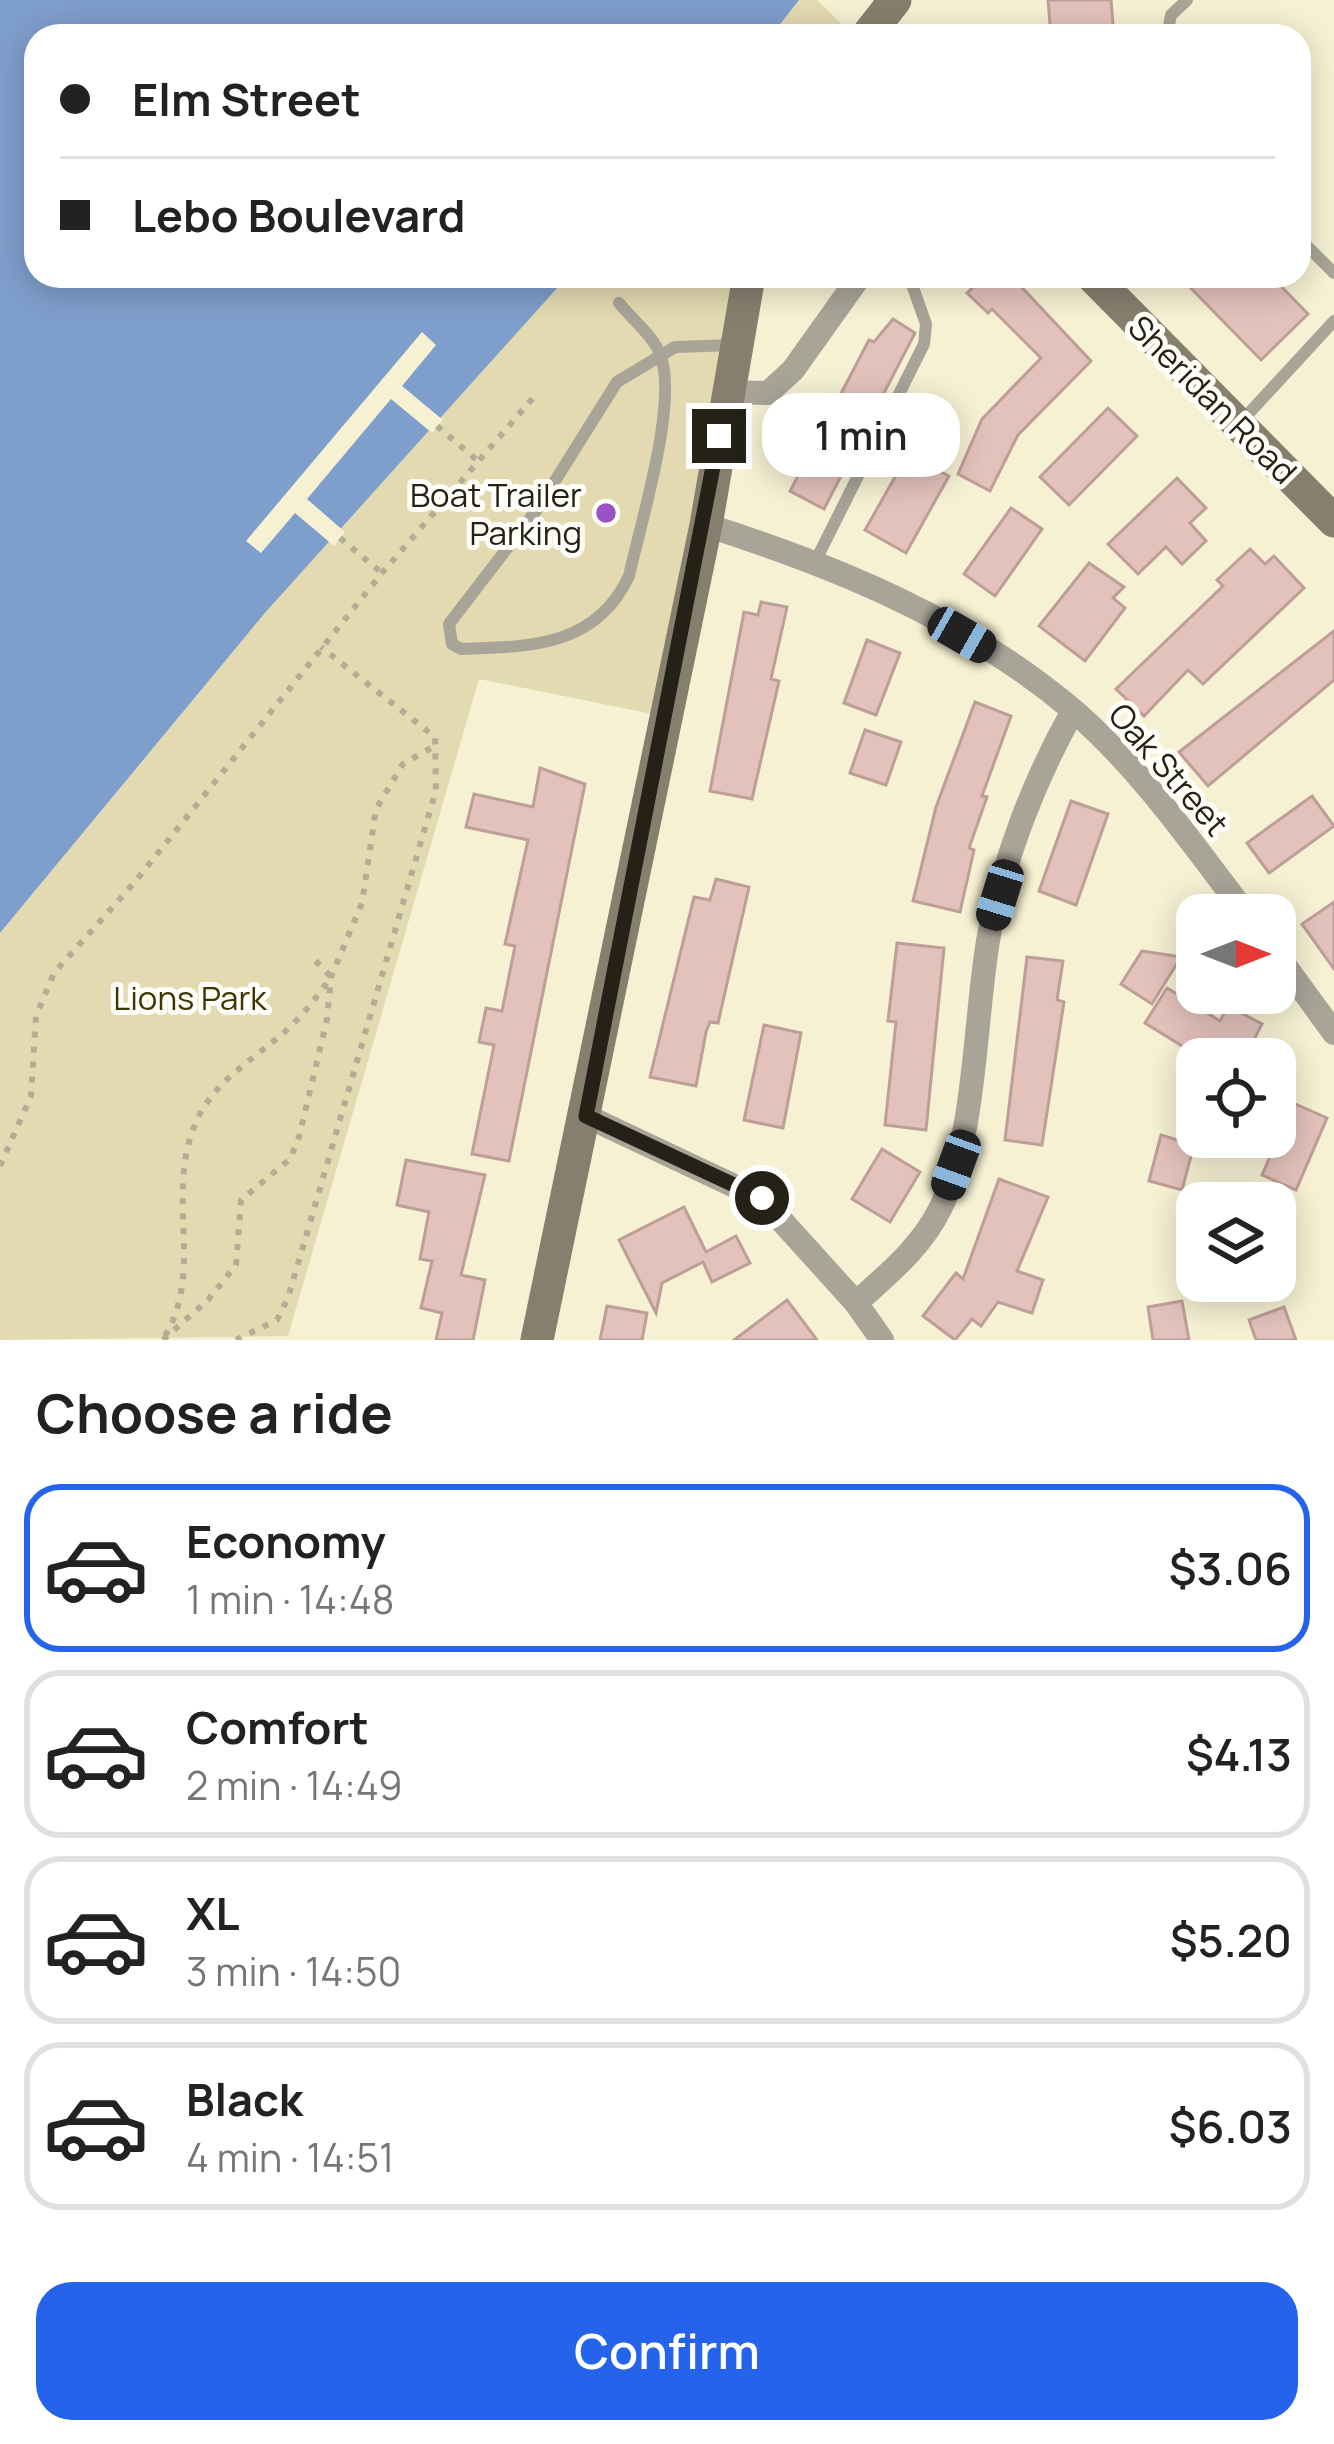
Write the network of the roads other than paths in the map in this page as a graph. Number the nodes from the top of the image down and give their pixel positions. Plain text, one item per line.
1 (895, 0) edge
2 (1187, 0) edge
3 (876, 24) edge
4 (1169, 24) edge
5 (1311, 250) edge
6 (1334, 274) edge
7 (746, 288) edge
8 (851, 288) edge
9 (913, 288) edge
10 (1104, 288) edge
11 (619, 303) dead end
12 (1334, 320) edge
13 (734, 345) junction
14 (660, 353) junction
15 (726, 392) junction
16 (1238, 424) junction
17 (1334, 521) edge
18 (706, 525) junction
19 (816, 560) junction
20 (1073, 711) junction
21 (1231, 894) edge
22 (1296, 981) edge
23 (1334, 1033) edge
24 (586, 1116) junction
25 (856, 1303) junction
26 (537, 1340) edge
27 (882, 1340) edge

1 - 3 main road
2 - 4 lane
5 - 6 lane
7 - 13 main road
8 - 15 street
9 - 19 lane
10 - 16 main road, Sheridan Road
11 - 14 lane
12 - 16 lane
13 - 14 lane
13 - 15 main road
14 - 14 lane
15 - 18 main road
16 - 17 main road, Sheridan Road
18 - 19 street, Oak Street
18 - 24 main road
19 - 20 street, Oak Street
20 - 21 street, Oak Street
20 - 25 street
22 - 23 street
24 - 25 street
24 - 26 main road
25 - 27 street

